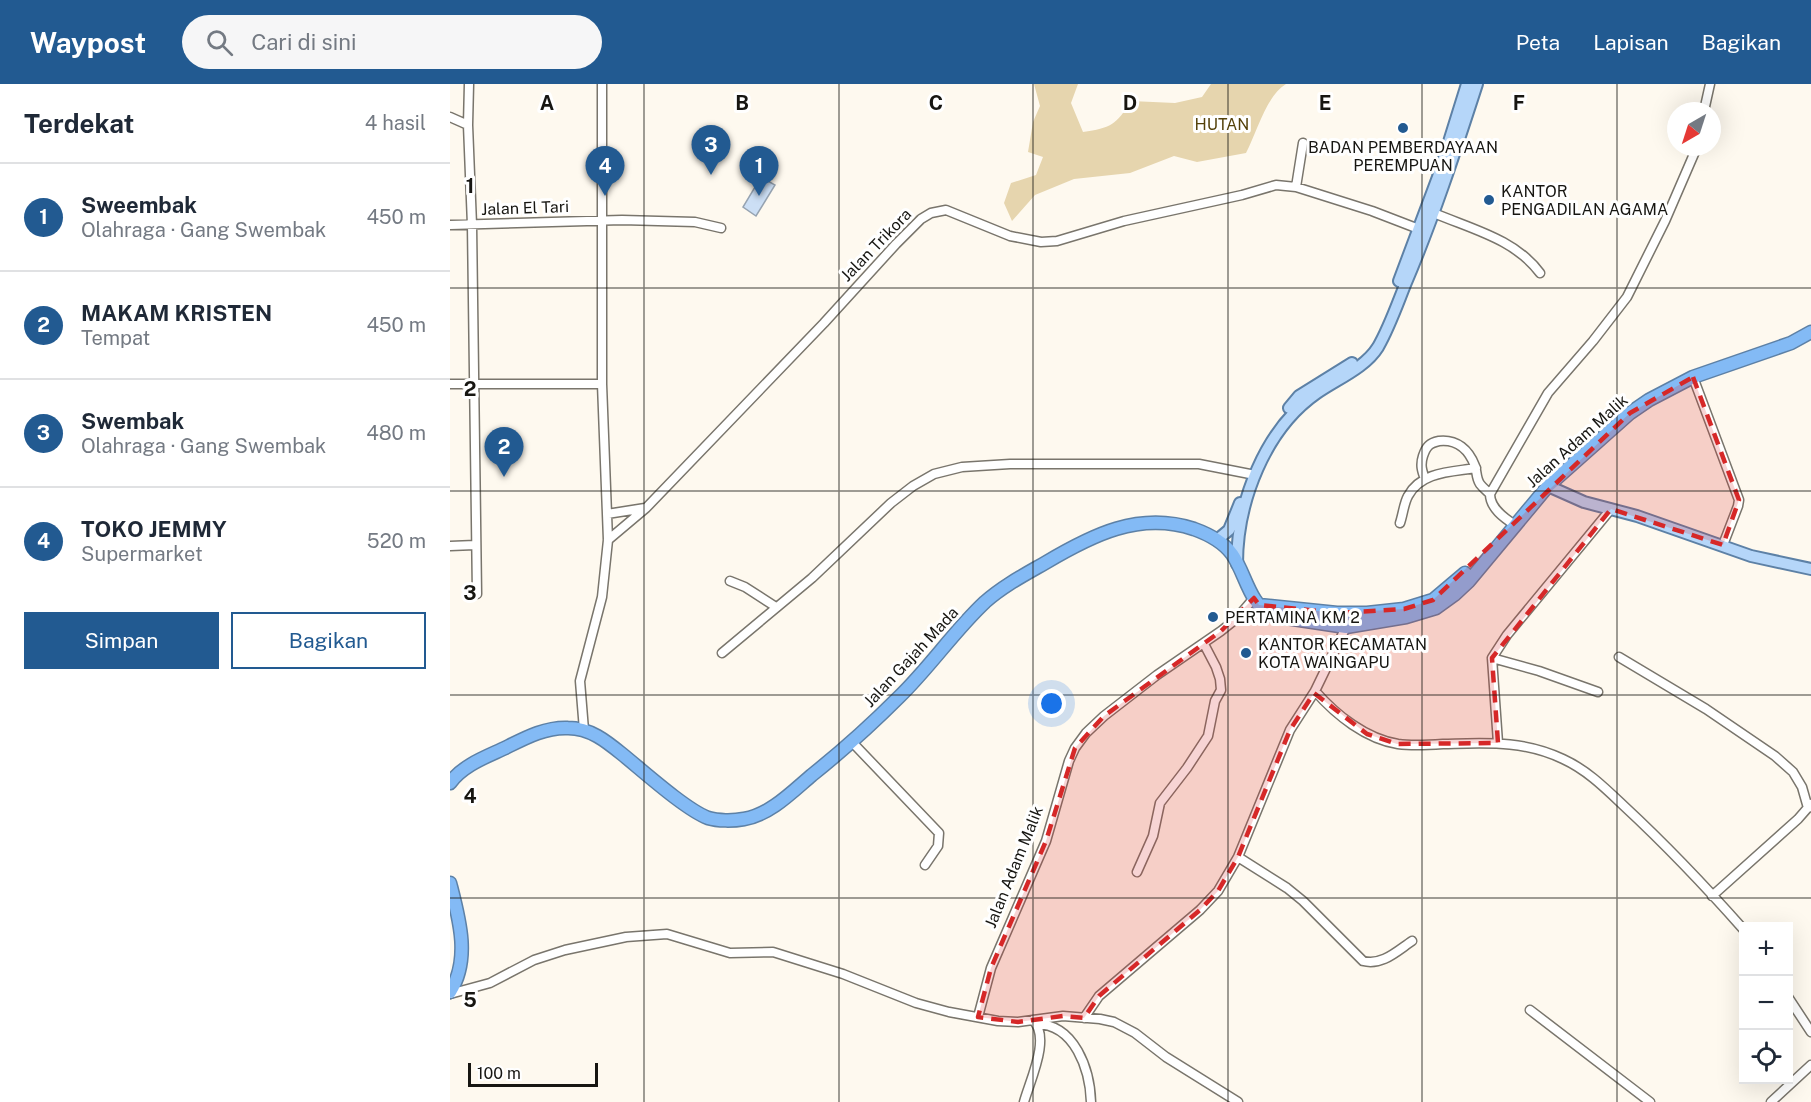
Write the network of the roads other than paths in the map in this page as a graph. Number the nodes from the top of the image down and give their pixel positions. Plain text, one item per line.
1 (469, 84) edge
2 (602, 84) edge
3 (1467, 84) edge
4 (1478, 84) edge
5 (1710, 84) edge
6 (1706, 102) edge
7 (1466, 105) junction
8 (450, 117) edge
9 (468, 125) junction
10 (1304, 143) dead end
11 (1693, 156) edge
12 (1296, 187) junction
13 (1434, 213) junction
14 (601, 220) junction
15 (450, 225) edge
16 (472, 225) junction
17 (721, 228) dead end
18 (1424, 231) junction
19 (1540, 273) dead end
20 (1811, 332) edge
21 (1693, 377) junction
22 (473, 383) junction
23 (450, 384) edge
24 (602, 384) junction
25 (1476, 468) junction
26 (1252, 475) junction
27 (1425, 479) junction
28 (1548, 486) junction
29 (1490, 494) junction
30 (646, 508) junction
31 (1611, 509) junction
32 (607, 514) junction
33 (1400, 523) dead end
34 (1511, 529) junction
35 (608, 540) junction
36 (1217, 540) junction
37 (475, 545) junction
38 (1723, 545) junction
39 (450, 546) edge
40 (1237, 564) junction
41 (1811, 569) edge
42 (730, 581) dead end
43 (477, 594) dead end
44 (1257, 602) junction
45 (776, 608) junction
46 (1346, 627) junction
47 (1204, 644) junction
48 (722, 653) dead end
49 (1619, 657) dead end
50 (1492, 658) junction
51 (1315, 692) junction
52 (1598, 692) dead end
53 (584, 730) junction
54 (851, 741) junction
55 (1498, 743) junction
56 (450, 783) edge
57 (1809, 806) edge
58 (1238, 857) junction
59 (925, 865) dead end
60 (1137, 872) dead end
61 (450, 883) edge
62 (1712, 896) junction
63 (1739, 926) edge
64 (1412, 941) dead end
65 (450, 993) edge
66 (1793, 1005) edge
67 (1530, 1010) dead end
68 (978, 1017) junction
69 (1084, 1018) junction
70 (1035, 1022) junction
71 (1811, 1032) edge
72 (1811, 1065) edge
73 (1024, 1102) edge
74 (1091, 1102) edge
75 (1238, 1102) edge
76 (1650, 1102) edge
77 (1771, 1102) edge

1 - 9 street
2 - 14 street
3 - 7 main road
4 - 7 main road
5 - 6 street
7 - 13 main road
7 - 18 main road
8 - 9 street
9 - 16 street
10 - 12 street
11 - 29 street
12 - 18 street, Jalan Trikora
12 - 30 street, Jalan Trikora
13 - 18 main road
13 - 19 street
14 - 16 street, Jalan El Tari
14 - 17 street, Jalan El Tari
14 - 24 street
15 - 16 street, Jalan El Tari
16 - 22 street
18 - 26 main road
20 - 21 highway, Jalan Adam Malik
21 - 28 highway, Jalan Adam Malik
21 - 38 street
22 - 23 street
22 - 24 street
22 - 37 street
24 - 32 street
25 - 27 street
25 - 27 street
25 - 29 street
26 - 36 main road
26 - 40 main road
26 - 45 street
27 - 33 street
28 - 31 main road
28 - 34 highway, Jalan Adam Malik
29 - 34 street
30 - 32 street
30 - 35 street, Jalan Trikora
31 - 38 main road
31 - 50 street
32 - 35 street
34 - 44 highway, Jalan Adam Malik
34 - 46 highway, Jalan Adam Malik
35 - 53 street
36 - 40 highway, Jalan Gajah Mada
36 - 54 highway, Jalan Gajah Mada
37 - 39 street
37 - 43 street
38 - 41 main road
40 - 44 highway, Jalan Gajah Mada
42 - 45 street
44 - 46 highway, Jalan Adam Malik
44 - 47 street, Jalan Adam Malik
45 - 48 street
46 - 51 street
47 - 60 street
47 - 68 street, Jalan Adam Malik
49 - 57 street
50 - 52 street
50 - 55 street
51 - 55 street
51 - 58 street
53 - 54 highway, Jalan Gajah Mada
53 - 56 highway
54 - 59 street
55 - 62 street
57 - 62 street
58 - 64 street
58 - 69 street
61 - 65 highway
62 - 63 street
65 - 68 street
66 - 71 street
67 - 76 street
68 - 70 street
69 - 70 street
69 - 75 street
70 - 73 street
70 - 74 street
72 - 77 street

